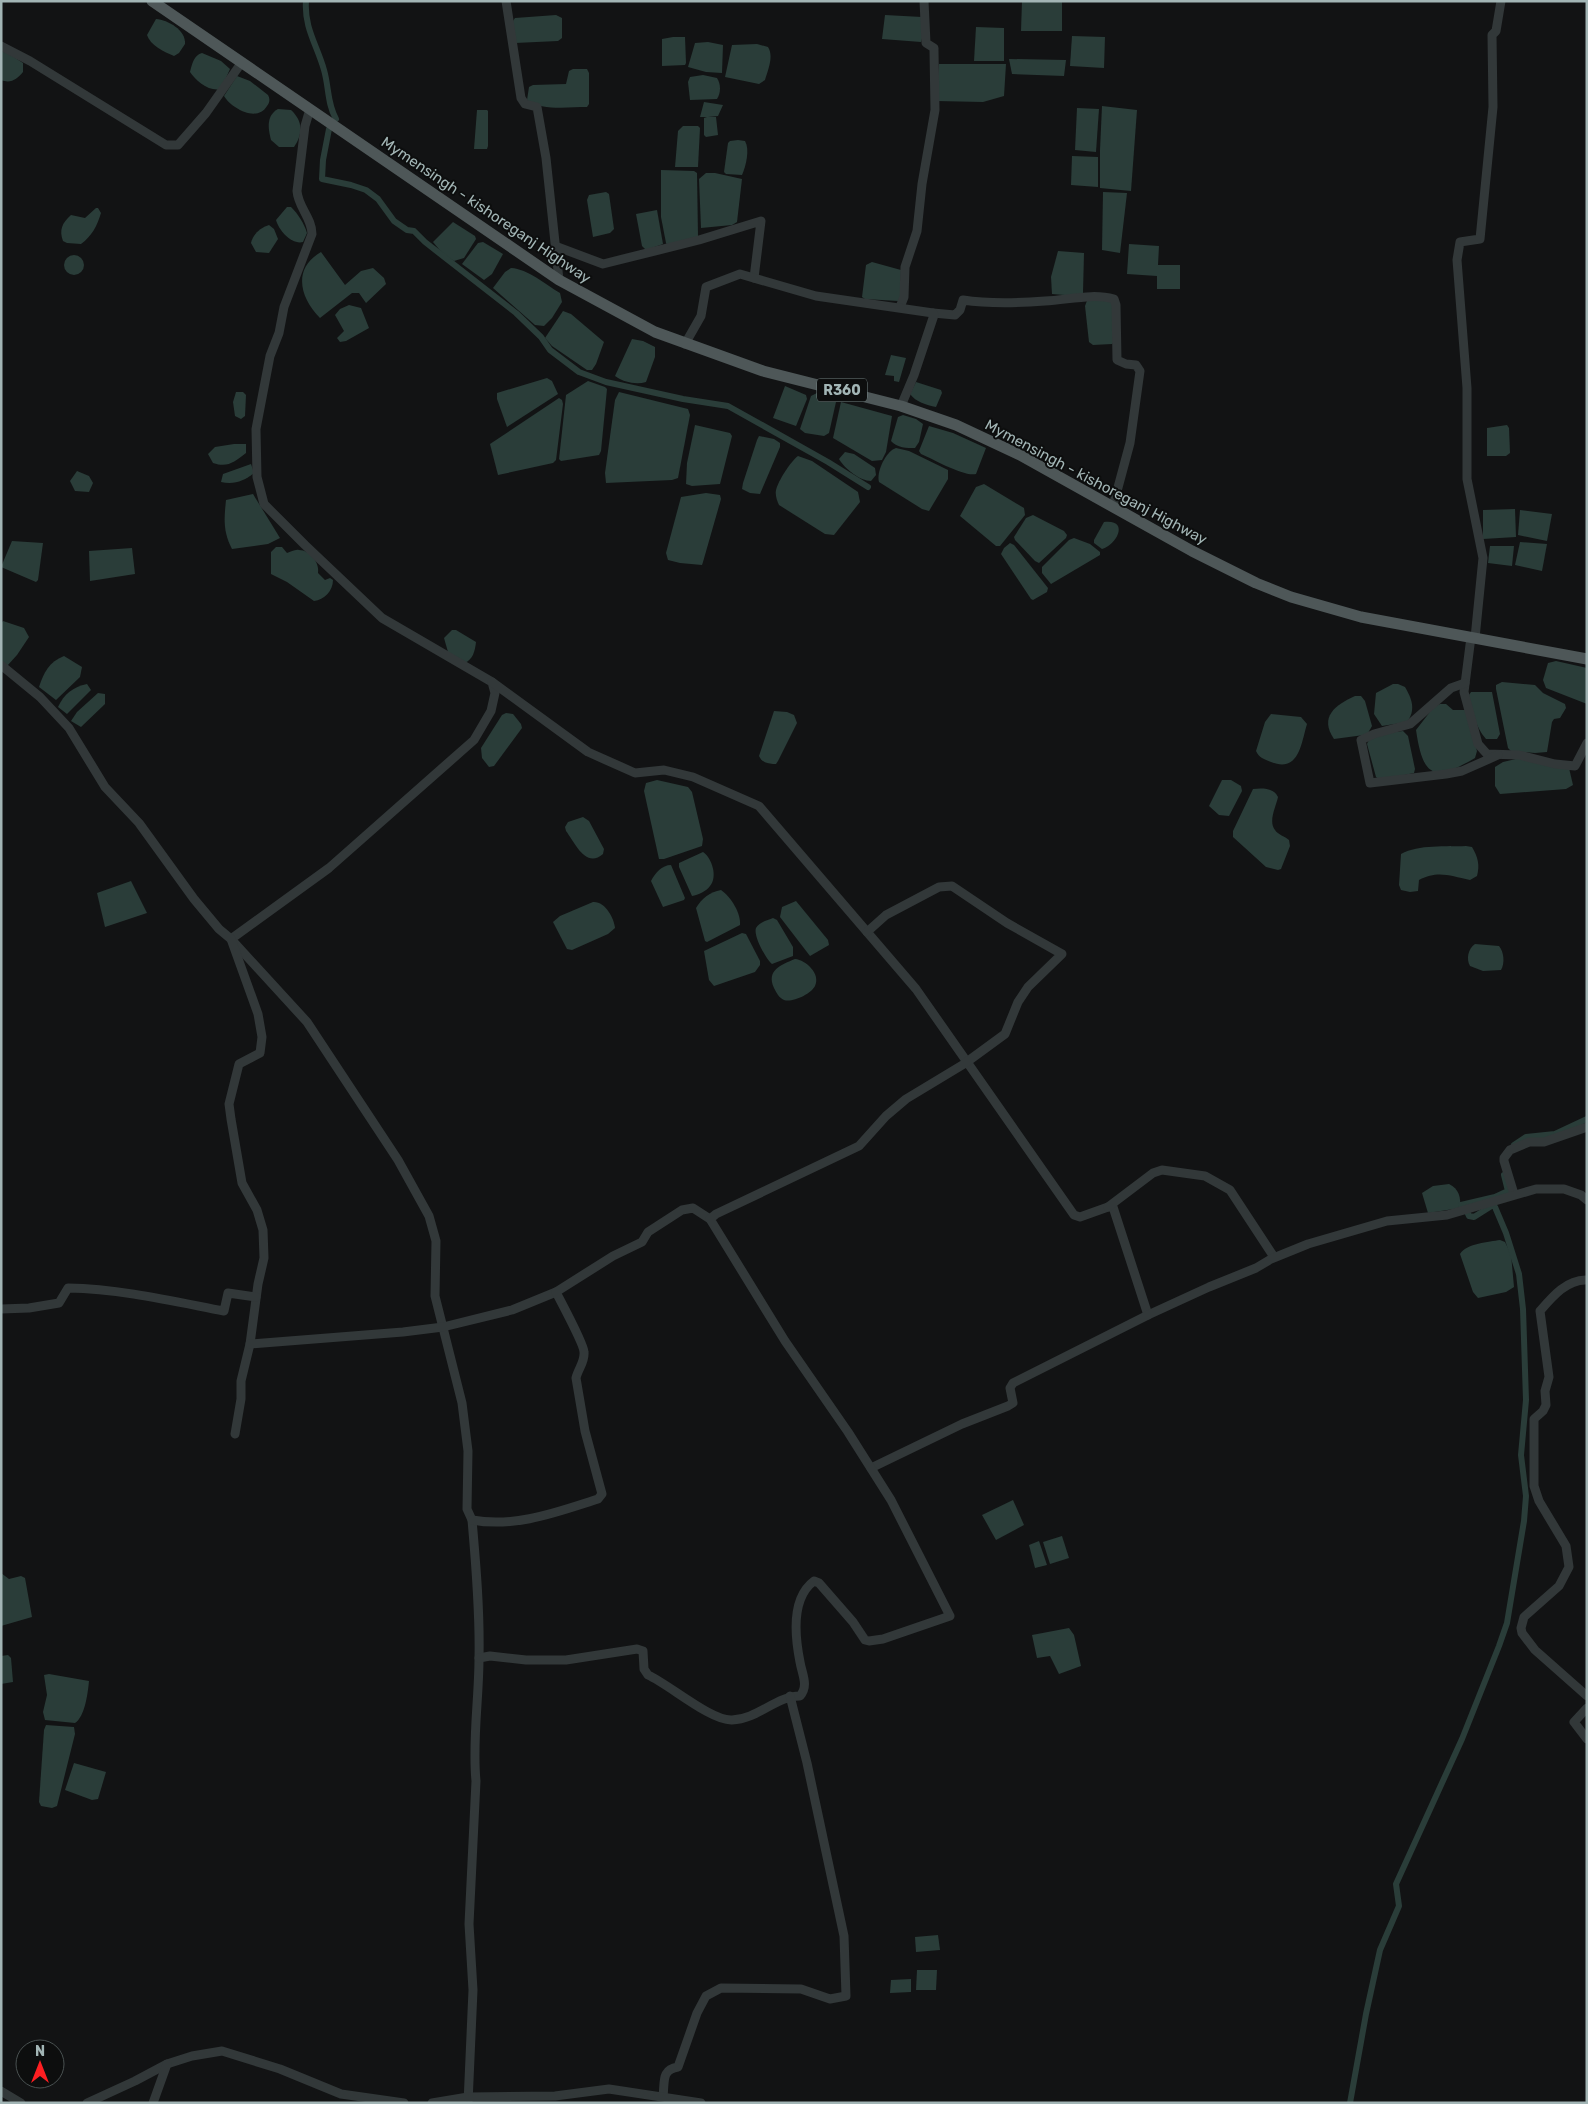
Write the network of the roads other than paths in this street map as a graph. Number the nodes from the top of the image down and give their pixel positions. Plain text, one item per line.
1 (152, 1) edge
2 (506, 1) edge
3 (924, 1) edge
4 (1501, 1) edge
5 (1, 46) edge
6 (242, 62) junction
7 (310, 109) junction
8 (555, 246) junction
9 (754, 278) junction
10 (558, 280) junction
11 (900, 307) junction
12 (933, 313) junction
13 (685, 344) junction
14 (901, 406) junction
15 (1113, 506) junction
16 (1473, 638) junction
17 (1587, 659) edge
18 (1, 665) edge
19 (492, 682) junction
20 (1465, 683) junction
21 (1587, 743) edge
22 (1498, 755) junction
23 (867, 932) junction
24 (231, 939) junction
25 (968, 1062) junction
26 (1587, 1126) edge
27 (1514, 1194) junction
28 (1587, 1200) edge
29 (1108, 1206) junction
30 (710, 1218) junction
31 (1274, 1257) junction
32 (1587, 1280) edge
33 (556, 1292) junction
34 (256, 1298) junction
35 (1, 1309) edge
36 (1148, 1315) junction
37 (443, 1327) junction
38 (250, 1344) junction
39 (235, 1434) dead end
40 (871, 1468) junction
41 (472, 1520) junction
42 (479, 1658) junction
43 (790, 1696) junction
44 (1587, 1696) edge
45 (1587, 1708) edge
46 (1587, 1739) edge
47 (167, 2064) junction
48 (1, 2091) edge
49 (663, 2096) junction
50 (340, 2098) edge
51 (468, 2100) edge
52 (21, 2103) edge
53 (87, 2103) edge
54 (153, 2103) edge
55 (404, 2103) edge
56 (432, 2103) edge
57 (701, 2103) edge

1 - 6 main road, Mymensingh - kishoreganj Highway / R360
2 - 8 street
3 - 11 street
4 - 16 street
5 - 6 street
6 - 7 main road, Mymensingh - kishoreganj Highway / R360
7 - 10 main road, Mymensingh - kishoreganj Highway / R360
7 - 19 street
8 - 9 street
8 - 10 street
9 - 11 street
9 - 13 street
10 - 13 main road, Mymensingh - kishoreganj Highway / R360
11 - 12 street
12 - 14 street
12 - 15 street
13 - 14 main road, Mymensingh - kishoreganj Highway / R360
14 - 15 main road, Mymensingh - kishoreganj Highway / R360
15 - 16 main road, Mymensingh - kishoreganj Highway / R360
16 - 17 main road, Mymensingh - kishoreganj Highway / R360
16 - 20 street
18 - 24 street
19 - 23 street
19 - 24 street
20 - 22 street
20 - 22 street
21 - 22 street
23 - 25 street
23 - 25 street
24 - 34 street
24 - 37 street
25 - 29 street
25 - 30 street
26 - 27 street
27 - 28 street
27 - 31 street
29 - 31 street
29 - 36 street
30 - 33 street
30 - 40 street
31 - 36 street
32 - 44 street
33 - 37 street
33 - 41 street
34 - 35 street
34 - 38 street
36 - 40 street
37 - 38 street
37 - 41 street
38 - 39 street
40 - 43 street
41 - 42 street
42 - 43 street
42 - 51 street
43 - 49 street
45 - 46 street
47 - 50 street
47 - 53 street
47 - 54 street
48 - 52 street
49 - 51 street
49 - 57 street
50 - 55 street
51 - 56 street

